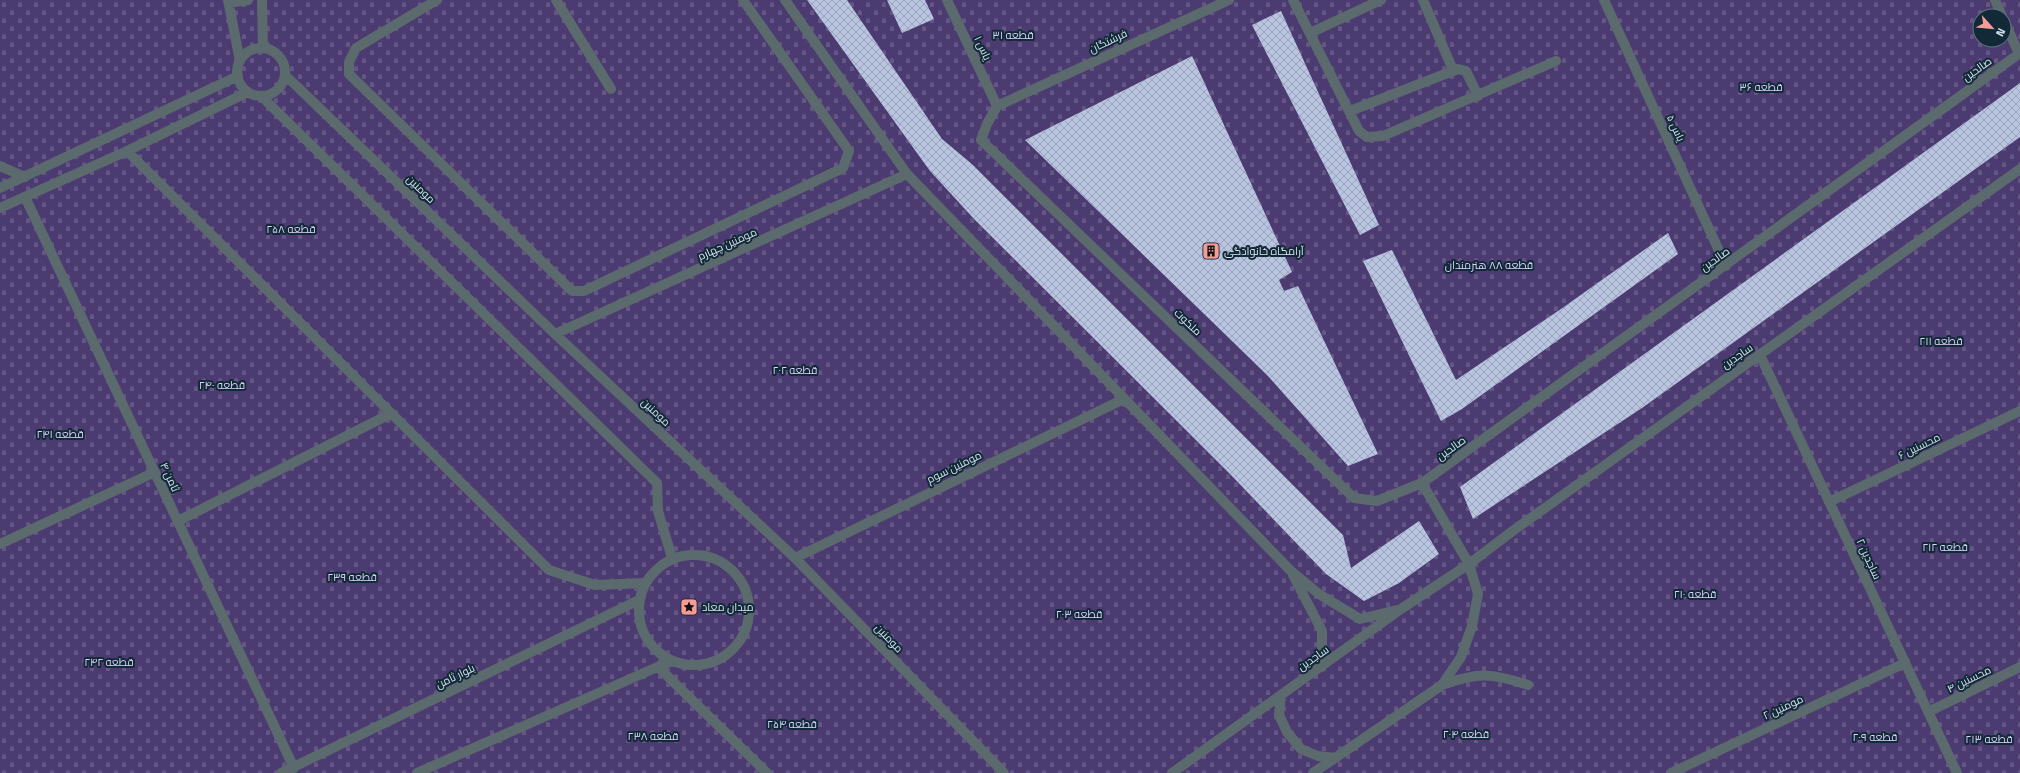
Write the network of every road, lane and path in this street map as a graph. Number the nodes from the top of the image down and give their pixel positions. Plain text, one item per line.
1 (248, 0) edge
2 (262, 0) edge
3 (437, 0) edge
4 (556, 0) edge
5 (743, 0) edge
6 (785, 0) edge
7 (947, 0) edge
8 (1229, 0) edge
9 (1293, 0) edge
10 (1381, 0) edge
11 (1423, 0) edge
12 (1604, 0) edge
13 (229, 2) edge
14 (1310, 33) junction
15 (2012, 36) edge
16 (263, 48) junction
17 (2020, 53) edge
18 (240, 61) junction
19 (1556, 61) dead end
20 (1453, 70) junction
21 (285, 75) junction
22 (238, 76) junction
23 (611, 89) dead end
24 (248, 92) junction
25 (261, 96) junction
26 (1478, 96) junction
27 (998, 106) junction
28 (1350, 111) junction
29 (127, 151) junction
30 (0, 166) edge
31 (2020, 169) edge
32 (907, 174) junction
33 (26, 177) junction
34 (0, 188) edge
35 (25, 197) junction
36 (0, 208) edge
37 (1726, 266) junction
38 (555, 334) junction
39 (1760, 355) junction
40 (1124, 398) junction
41 (2020, 411) edge
42 (390, 414) junction
43 (155, 472) junction
44 (1422, 483) junction
45 (1829, 502) junction
46 (178, 521) junction
47 (0, 544) edge
48 (672, 558) junction
49 (794, 558) junction
50 (1469, 564) junction
51 (1290, 570) junction
52 (645, 583) junction
53 (639, 600) junction
54 (1401, 609) junction
55 (671, 661) junction
56 (1905, 663) junction
57 (658, 667) junction
58 (1322, 667) junction
59 (2020, 668) edge
60 (1442, 685) junction
61 (1528, 685) dead end
62 (1281, 696) junction
63 (1928, 712) junction
64 (1336, 758) junction
65 (294, 768) junction
66 (281, 773) edge
67 (417, 773) edge
68 (767, 773) edge
69 (1004, 773) edge
70 (1172, 773) edge
71 (1313, 773) edge
72 (1671, 773) edge
73 (1957, 773) edge

1 - 13 street
2 - 16 street
3 - 5 street
4 - 23 street
6 - 32 street
7 - 27 street, یاس ۱
8 - 27 street, فرشتگان
9 - 14 street
10 - 14 street
11 - 20 street
12 - 37 street, یاس ۵
13 - 18 street
14 - 28 street
15 - 17 street
16 - 18 street
16 - 21 street
17 - 37 street, صالحین
18 - 22 street
19 - 26 street
20 - 26 street
20 - 28 street
21 - 25 street
21 - 38 street, مومنین
22 - 24 street
22 - 33 street
24 - 25 street
24 - 29 street
25 - 48 street
26 - 28 street
27 - 44 street, ملکوت
29 - 35 street
29 - 42 street
30 - 33 street
31 - 39 street, ساجدین
32 - 38 street, مومنین چهارم
32 - 40 street
33 - 34 street
35 - 36 street
35 - 43 street, ثامن ۴
37 - 44 street, صالحین
38 - 49 street, مومنین
39 - 45 street, ساجدین ۲
39 - 50 street, ساجدین
40 - 49 street, مومنین سوم
40 - 51 street
41 - 45 street, محسنین ۶
42 - 46 street
42 - 52 street
43 - 46 street, ثامن ۴
43 - 47 street
44 - 50 street
45 - 56 street, ساجدین ۲
46 - 65 street, ثامن ۴
48 - 52 street
48 - 55 street
49 - 69 street, مومنین
50 - 54 street, ساجدین
50 - 60 street
51 - 54 street
51 - 58 street
52 - 53 street
53 - 55 street
53 - 65 street, بلوار ثامن
54 - 58 street, ساجدین
55 - 57 street
56 - 63 street, ساجدین ۲
56 - 72 street, مومنین ۲
57 - 67 street
57 - 68 street
58 - 62 street, ساجدین
59 - 63 street, محسنین ۴
60 - 61 street
60 - 64 street
62 - 64 street
62 - 70 street, ساجدین
63 - 73 street, ساجدین ۲
64 - 71 street
65 - 66 street, بلوار ثامن

